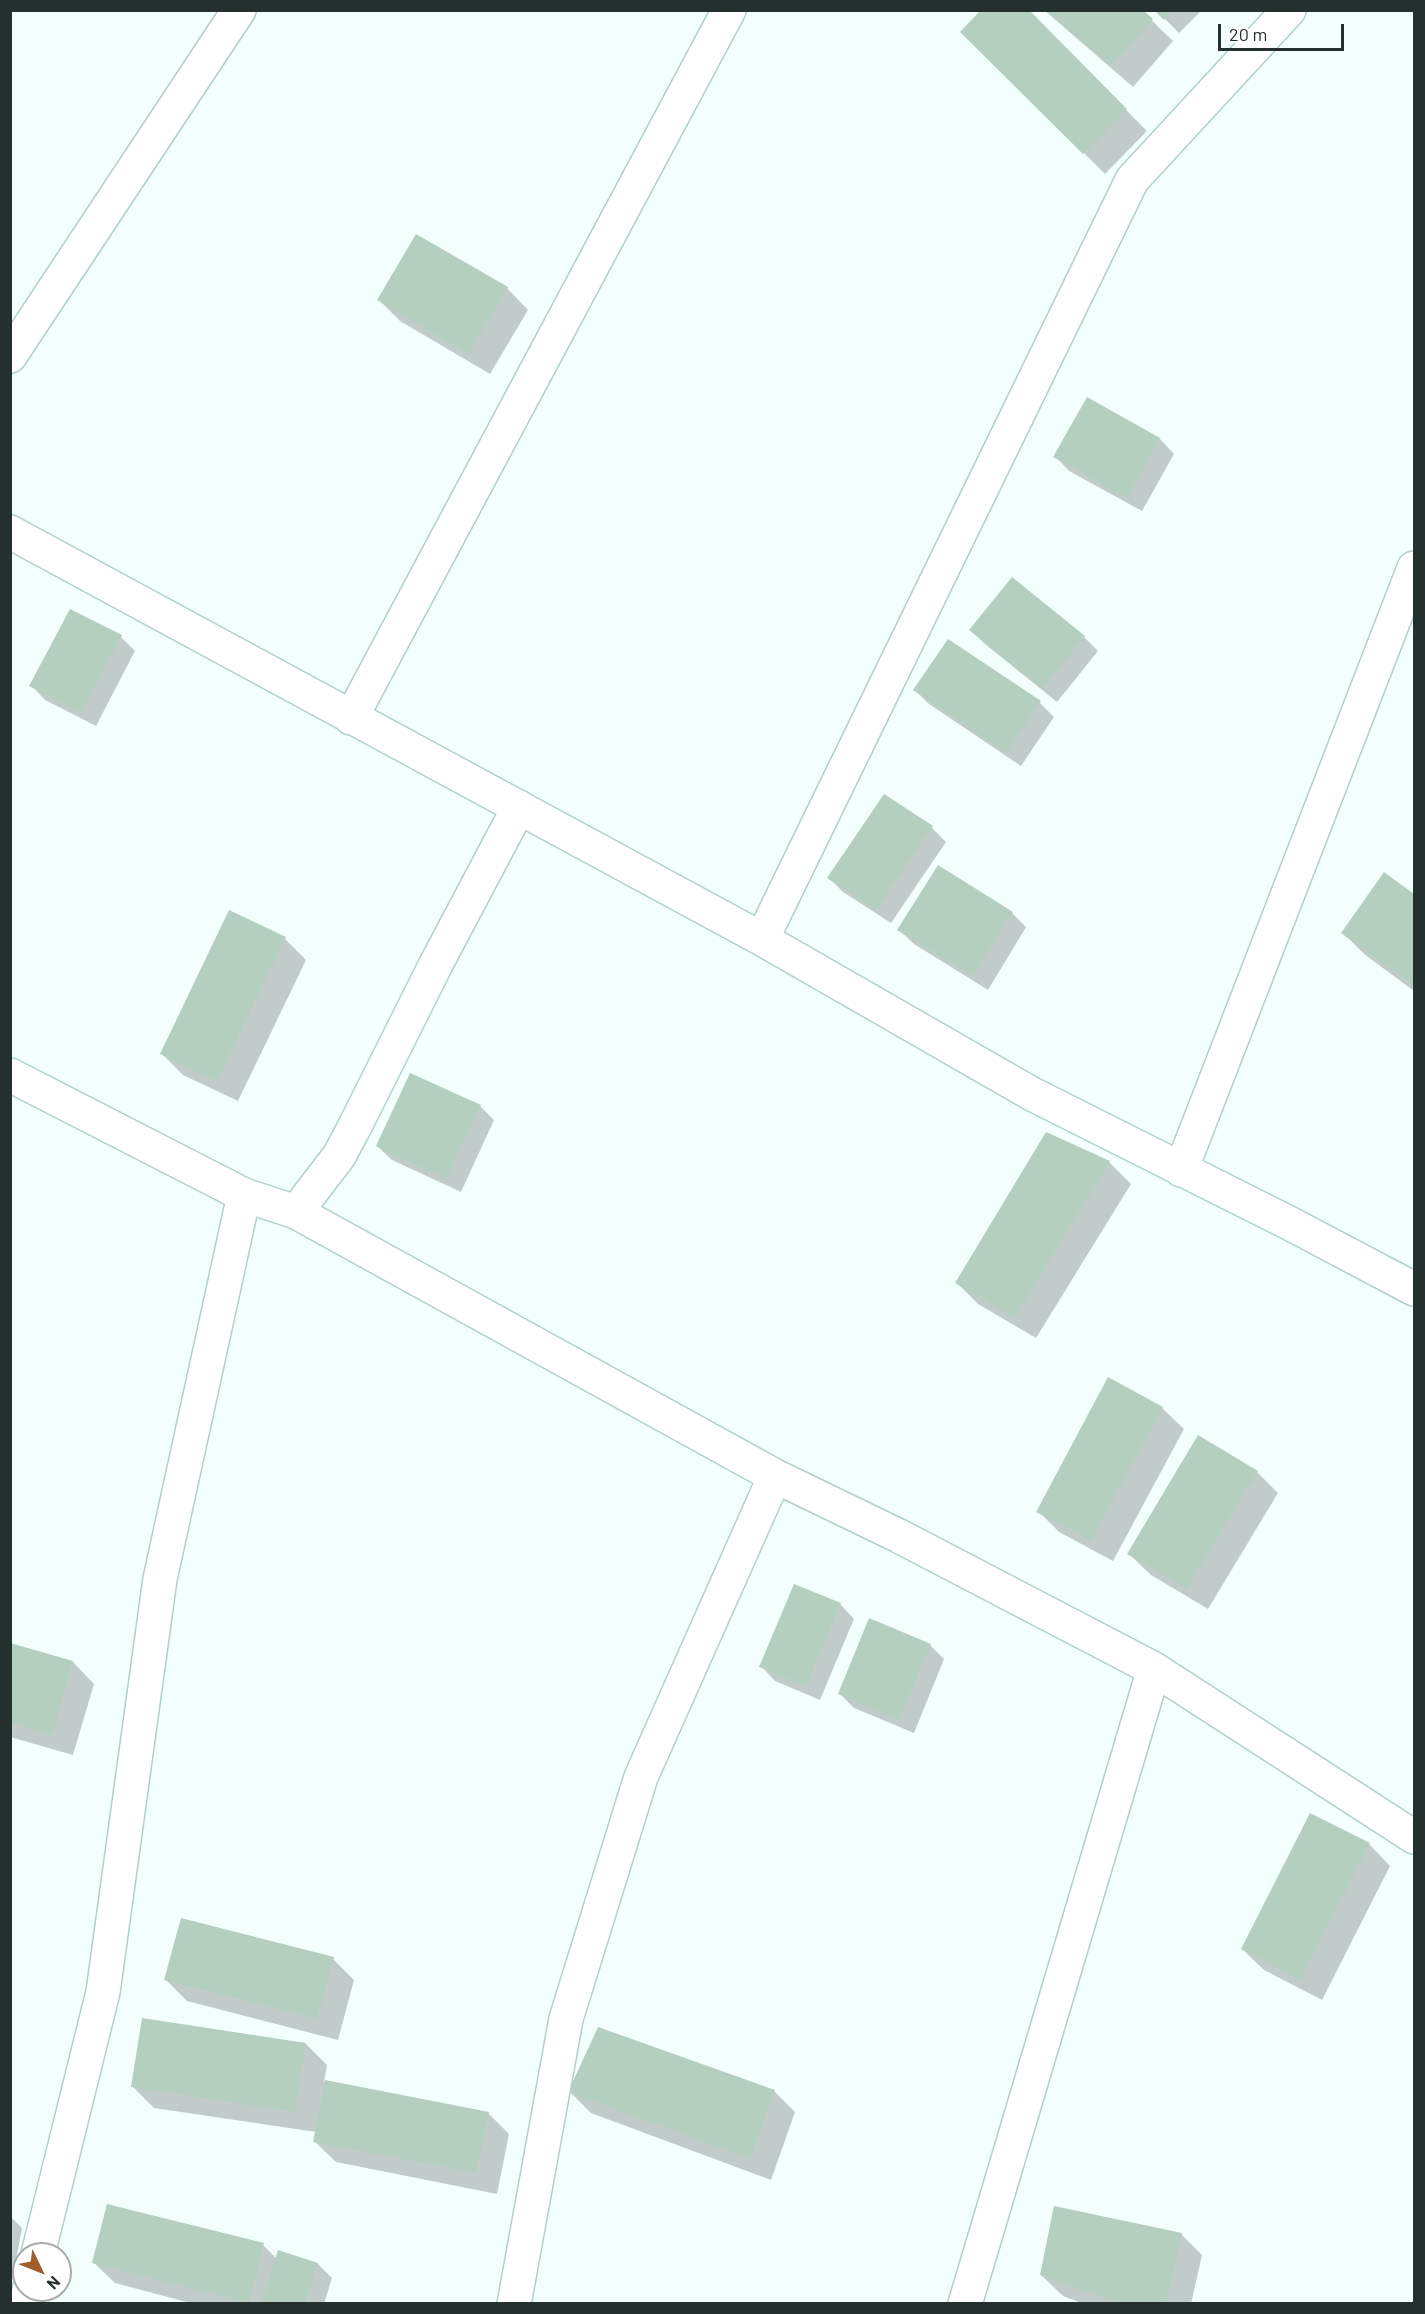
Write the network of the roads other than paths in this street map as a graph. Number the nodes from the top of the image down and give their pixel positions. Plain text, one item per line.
1 (238, 10) edge
2 (729, 10) edge
3 (1289, 10) edge
4 (10, 356) edge
5 (10, 532) edge
6 (1414, 568) edge
7 (351, 718) junction
8 (519, 807) junction
9 (762, 939) junction
10 (10, 1075) edge
11 (1181, 1170) junction
12 (244, 1195) junction
13 (296, 1212) junction
14 (1414, 1289) edge
15 (775, 1476) junction
16 (1154, 1669) junction
17 (1414, 1837) edge
18 (41, 2242) edge
19 (514, 2304) edge
20 (965, 2304) edge

1 - 4 street
2 - 7 street
3 - 9 street
5 - 7 street
6 - 11 street
7 - 8 street
8 - 9 street
8 - 13 street
9 - 11 street
10 - 12 street
11 - 14 street
12 - 13 street
12 - 18 street
13 - 15 street
15 - 16 street
15 - 19 street
16 - 17 street
16 - 20 street

